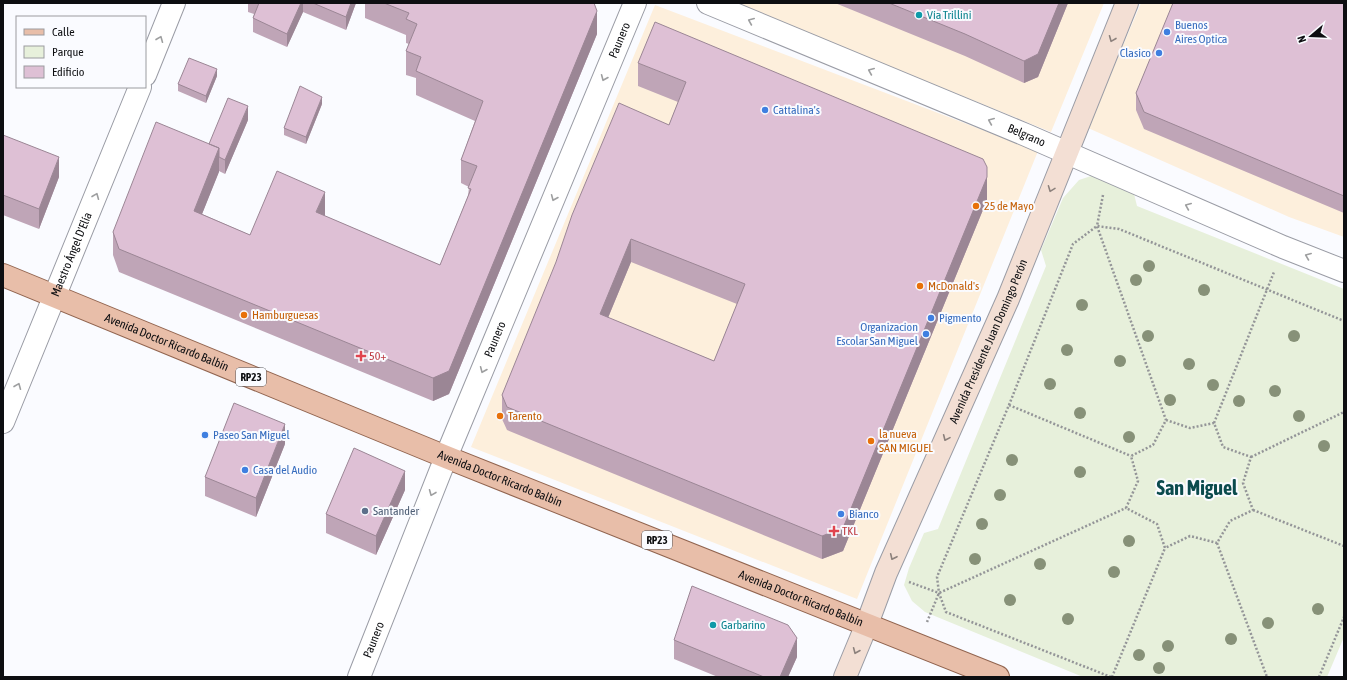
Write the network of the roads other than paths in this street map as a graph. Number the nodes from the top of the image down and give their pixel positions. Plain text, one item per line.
1 (174, 3) edge
2 (634, 3) edge
3 (708, 3) edge
4 (1127, 3) edge
5 (146, 73) edge
6 (140, 88) edge
7 (1065, 153) junction
8 (1344, 271) edge
9 (3, 275) edge
10 (55, 297) junction
11 (3, 422) edge
12 (446, 457) junction
13 (867, 624) junction
14 (359, 677) edge
15 (845, 677) edge
16 (998, 677) edge

5 -> 1 street
2 -> 12 street, Paunero
7 -> 3 street, Belgrano
4 -> 7 main road, Avenida Presidente Juan Domingo Perón
10 -> 6 street, Maestro Ángel D'Elía
8 -> 7 street, Belgrano
7 -> 13 main road, Avenida Presidente Juan Domingo Perón
9 - 10 main road, Avenida Doctor Ricardo Balbín / RP23
11 -> 10 street, Maestro Ángel D'Elía
10 - 12 main road, Avenida Doctor Ricardo Balbín / RP23
12 - 13 main road, Avenida Doctor Ricardo Balbín / RP23
12 -> 14 street, Paunero
13 -> 15 main road, Avenida Presidente Juan Domingo Perón
13 - 16 main road, Avenida Doctor Ricardo Balbín / RP23

